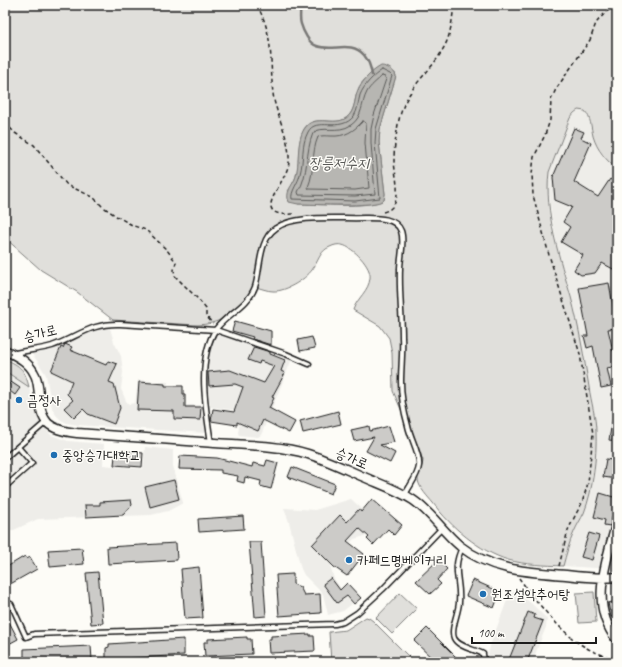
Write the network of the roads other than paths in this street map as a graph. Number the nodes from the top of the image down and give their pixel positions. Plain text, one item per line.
1 (216, 330) junction
2 (8, 352) edge
3 (309, 364) dead end
4 (46, 422) junction
5 (211, 443) junction
6 (18, 447) junction
7 (5, 458) edge
8 (5, 487) edge
9 (404, 495) junction
10 (617, 521) edge
11 (442, 528) junction
12 (462, 547) junction
13 (617, 577) edge
14 (603, 578) junction
15 (5, 602) edge
16 (617, 640) edge
17 (484, 662) edge

1 - 2 lane, 승가로
1 - 3 lane, 승가로
1 - 5 lane
1 - 9 lane
2 - 4 street, 승가로
4 - 5 street, 승가로
4 - 6 lane
5 - 9 street, 승가로
6 - 7 lane
6 - 8 lane
9 - 11 street, 승가로
10 - 14 street
11 - 12 street, 승가로
11 - 15 lane
12 - 14 street, 승가로
12 - 17 lane
13 - 14 street, 승가로
14 - 16 street

